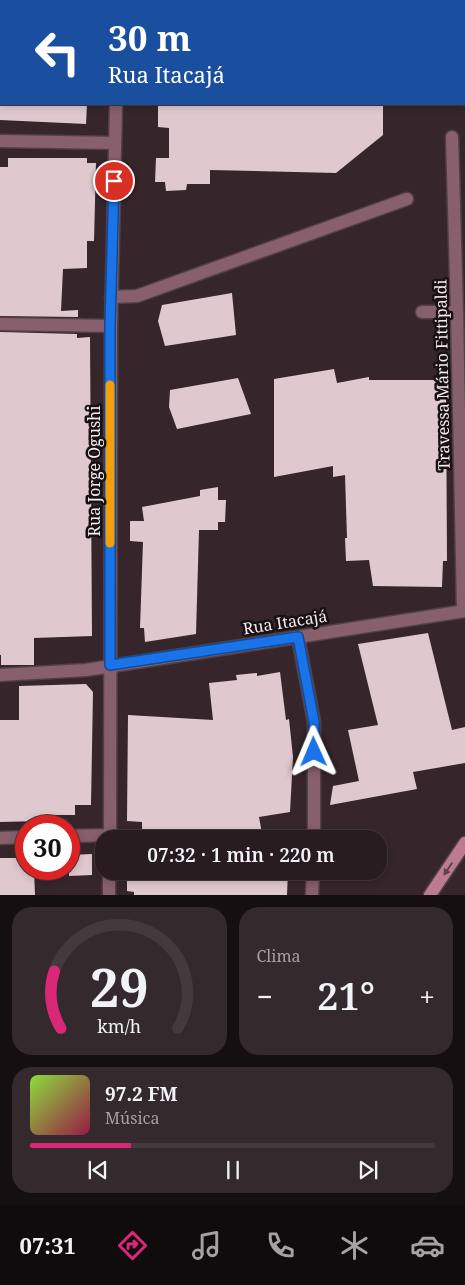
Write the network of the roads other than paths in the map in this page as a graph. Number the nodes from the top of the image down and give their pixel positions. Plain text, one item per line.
1 (116, 105) edge
2 (452, 137) dead end
3 (0, 141) edge
4 (115, 143) junction
5 (407, 199) dead end
6 (111, 297) junction
7 (422, 312) dead end
8 (458, 312) junction
9 (0, 324) edge
10 (110, 326) junction
11 (464, 611) edge
12 (298, 637) junction
13 (110, 665) junction
14 (0, 675) edge
15 (110, 830) edge
16 (314, 830) edge
17 (80, 836) edge
18 (95, 837) edge
19 (0, 838) edge
20 (15, 838) edge
21 (465, 843) edge
22 (110, 880) edge
23 (313, 880) edge
24 (109, 895) edge
25 (312, 895) edge
26 (430, 895) edge

1 - 4 street, Rua Jorge Ogushi
2 - 8 street, Travessa Mário Fittipaldi
3 - 4 street
4 - 6 street, Rua Jorge Ogushi
5 - 6 street
6 - 10 street, Rua Jorge Ogushi
7 - 8 street
8 - 11 street, Travessa Mário Fittipaldi
9 - 10 street
10 - 13 street, Rua Jorge Ogushi
11 - 12 street, Rua Itacajá
12 - 13 street, Rua Itacajá
12 - 16 street
13 - 14 street, Rua Itacajá
13 - 15 street, Rua Jorge Ogushi
17 - 18 street
19 - 20 street
21 -> 26 main road
22 - 24 street
23 - 25 street

